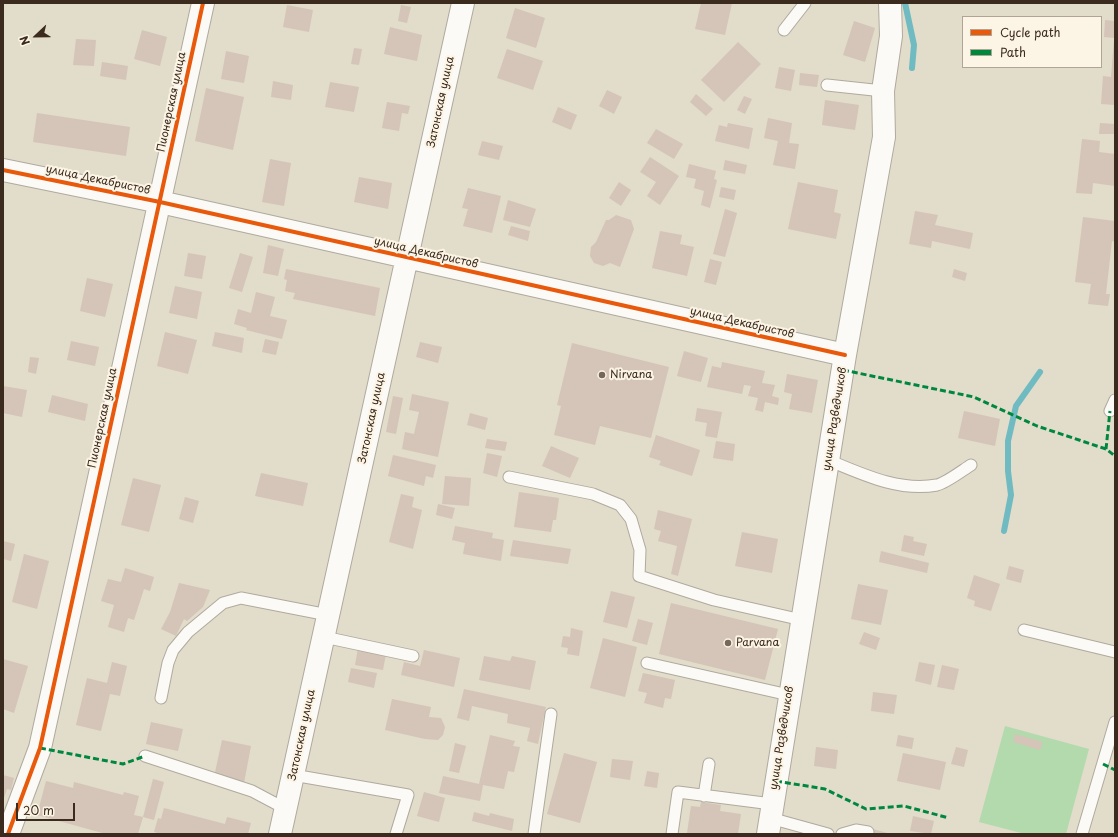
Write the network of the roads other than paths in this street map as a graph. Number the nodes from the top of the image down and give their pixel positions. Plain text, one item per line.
1 (203, 3) edge
2 (463, 3) edge
3 (805, 3) edge
4 (890, 3) edge
5 (784, 30) dead end
6 (827, 85) dead end
7 (883, 90) junction
8 (3, 170) edge
9 (160, 202) junction
10 (407, 258) junction
11 (845, 355) junction
12 (1115, 400) edge
13 (1110, 411) dead end
14 (828, 460) junction
15 (971, 465) dead end
16 (509, 476) dead end
17 (328, 615) junction
18 (802, 620) junction
19 (1024, 630) dead end
20 (324, 637) junction
21 (1115, 652) edge
22 (413, 656) dead end
23 (647, 663) dead end
24 (789, 695) junction
25 (161, 698) dead end
26 (551, 714) dead end
27 (1115, 722) edge
28 (145, 756) dead end
29 (709, 764) dead end
30 (293, 775) junction
31 (704, 796) junction
32 (286, 810) junction
33 (770, 819) edge
34 (868, 832) dead end
35 (8, 834) edge
36 (280, 834) edge
37 (396, 834) edge
38 (534, 834) edge
39 (672, 834) edge
40 (828, 834) edge
41 (842, 834) edge
42 (1082, 834) edge

1 - 9 street, Пионерская улица
2 - 10 street, Затонская улица
3 - 5 lane
4 - 7 street, улица Разведчиков
6 - 7 lane
7 - 11 street, улица Разведчиков
8 - 9 street, улица Декабристов
9 - 10 street, улица Декабристов
9 - 35 street, Пионерская улица
10 - 11 street, улица Декабристов
10 - 17 street, Затонская улица
11 - 14 street, улица Разведчиков
12 - 13 lane
14 - 15 lane
14 - 18 street, улица Разведчиков
16 - 18 lane
17 - 20 street, Затонская улица
17 - 25 lane
18 - 24 street, улица Разведчиков
19 - 21 lane
20 - 22 lane
20 - 30 street, Затонская улица
23 - 24 lane
24 - 33 street, улица Разведчиков
26 - 38 lane
27 - 42 lane
28 - 32 lane
29 - 31 lane
30 - 32 street, Затонская улица
30 - 37 lane
31 - 33 lane
31 - 39 lane
32 - 36 street, Затонская улица
33 - 40 lane
34 - 41 lane

